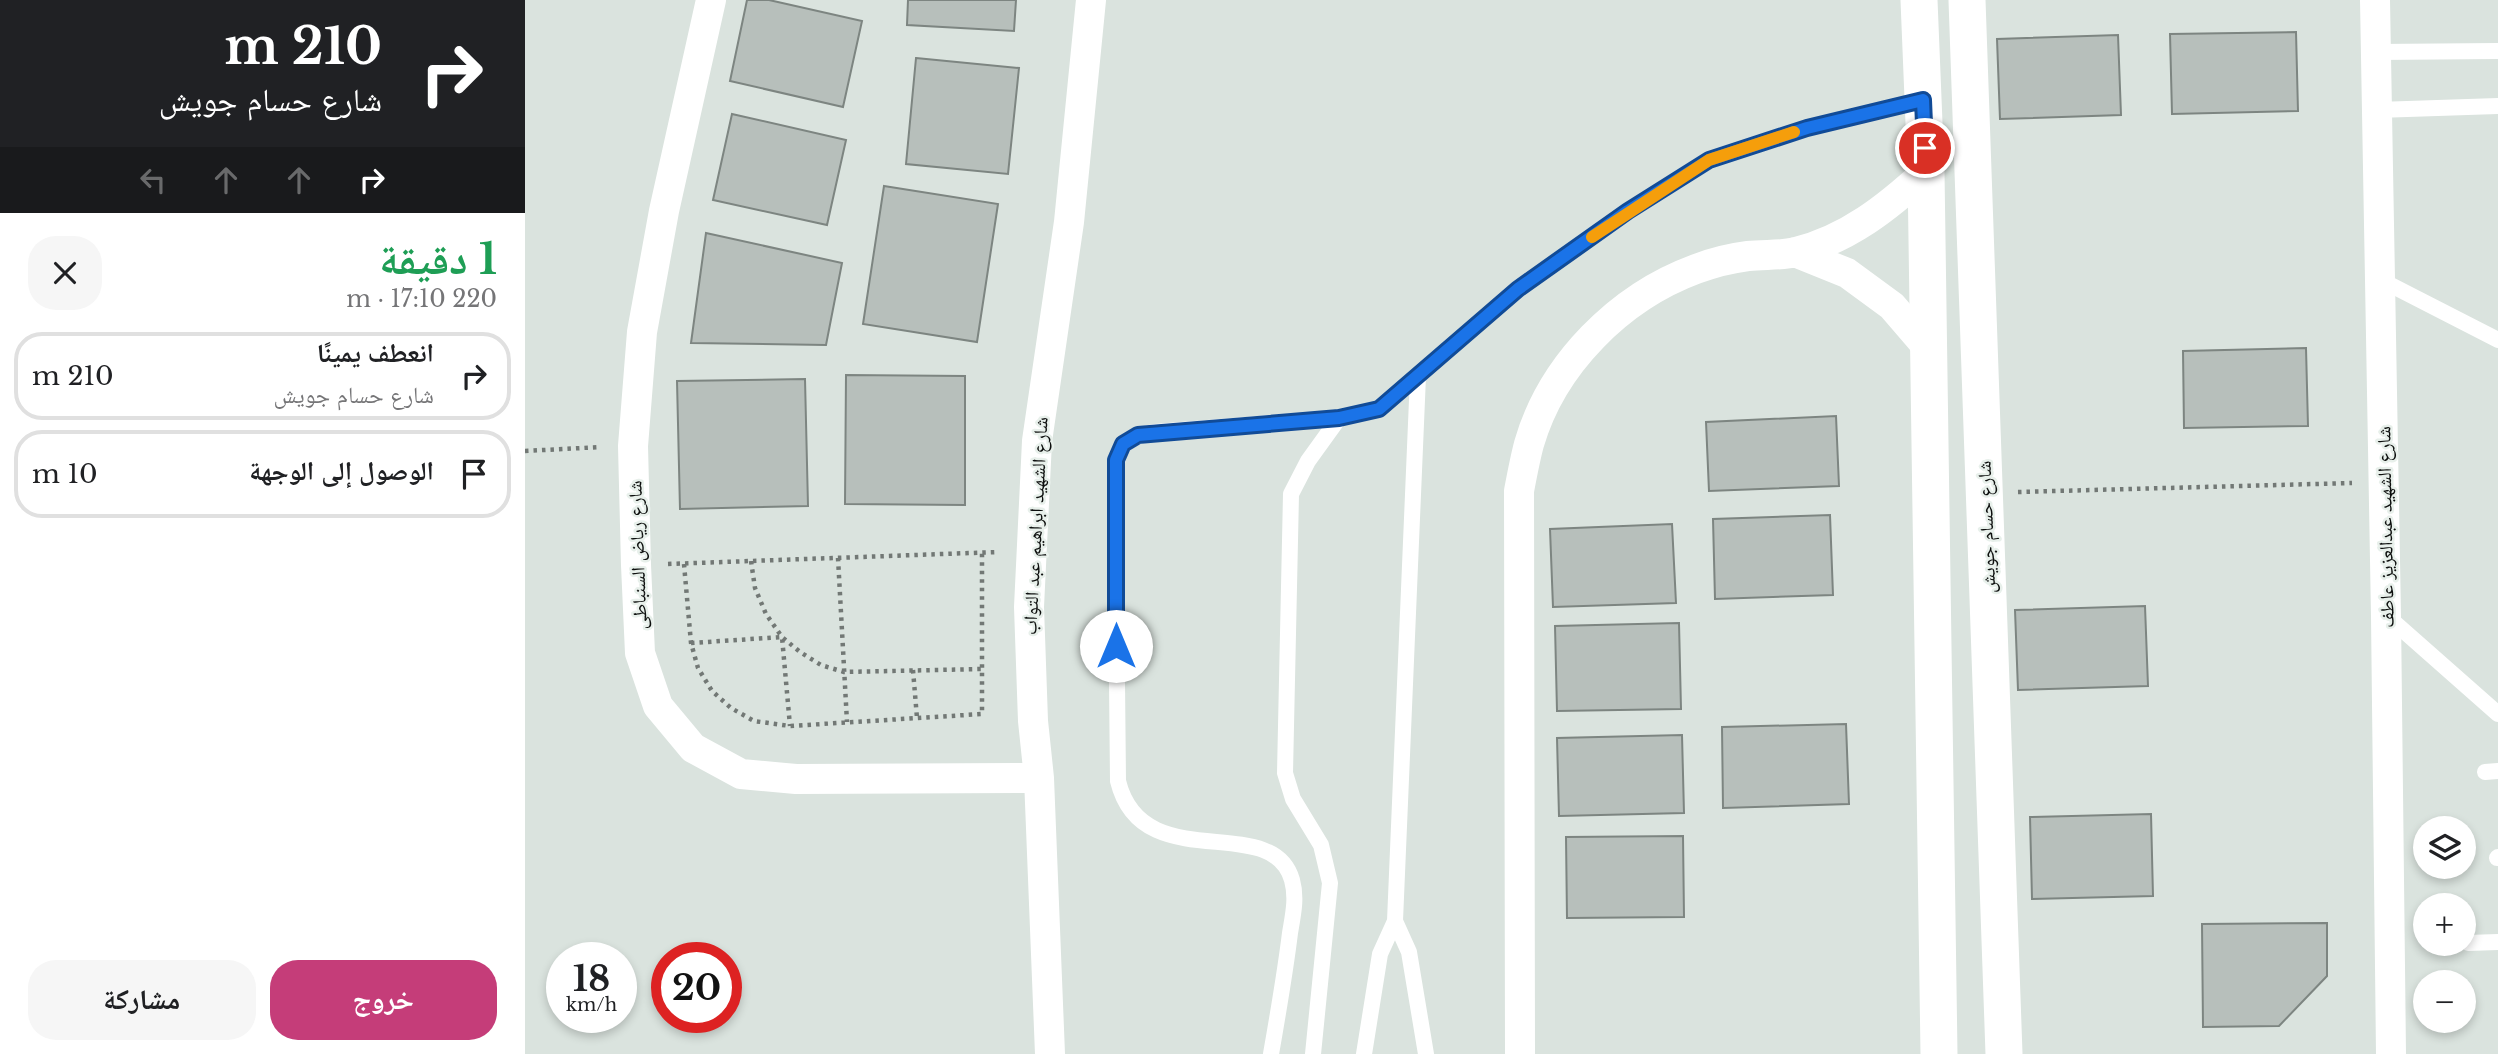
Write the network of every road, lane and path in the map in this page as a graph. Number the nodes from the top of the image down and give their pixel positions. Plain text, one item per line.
1 (711, 0) edge
2 (1091, 0) edge
3 (1919, 0) edge
4 (1967, 0) edge
5 (2375, 0) edge
6 (2498, 51) edge
7 (2376, 52) junction
8 (1923, 100) junction
9 (2498, 106) edge
10 (2377, 110) junction
11 (1926, 172) junction
12 (1795, 252) junction
13 (2381, 280) junction
14 (2498, 340) edge
15 (1929, 349) junction
16 (1417, 376) junction
17 (1339, 418) junction
18 (633, 446) junction
19 (525, 451) edge
20 (2384, 482) junction
21 (1985, 493) junction
22 (1031, 550) junction
23 (982, 552) junction
24 (838, 558) junction
25 (751, 561) junction
26 (684, 564) junction
27 (636, 565) junction
28 (1988, 587) junction
29 (1933, 588) junction
30 (2386, 616) junction
31 (782, 636) junction
32 (691, 643) junction
33 (982, 668) junction
34 (913, 670) junction
35 (844, 672) junction
36 (2498, 714) edge
37 (917, 718) junction
38 (847, 723) junction
39 (790, 726) junction
40 (1039, 778) junction
41 (1395, 921) junction
42 (2498, 942) edge
43 (2476, 943) edge
44 (1050, 1054) edge
45 (1271, 1054) edge
46 (1313, 1054) edge
47 (1364, 1054) edge
48 (1426, 1054) edge
49 (1520, 1054) edge
50 (1939, 1054) edge
51 (2004, 1054) edge
52 (2391, 1054) edge

1 - 18 street, شارع رياض السنباطى
2 - 22 street, شارع الشهيد ابراهيم عبد التواب
3 - 8 street
4 - 21 street, شارع حسام جويش
5 - 7 street, شارع الشهيد عبدالعزيز عاطف
6 - 7 lane
7 - 10 street, شارع الشهيد عبدالعزيز عاطف
8 - 11 street
8 - 16 lane
9 - 10 lane
10 - 13 street, شارع الشهيد عبدالعزيز عاطف
11 - 12 street
11 - 15 street
12 - 15 street
12 - 49 street
13 - 14 lane
13 - 20 street, شارع الشهيد عبدالعزيز عاطف
15 - 29 street
16 - 17 lane
16 - 41 lane
17 - 45 lane
17 - 46 lane
18 - 19 path
18 - 27 street, شارع رياض السنباطى
20 - 21 path
20 - 30 street, شارع الشهيد عبدالعزيز عاطف
21 - 28 street, شارع حسام جويش
22 - 23 path
22 - 40 street, شارع الشهيد ابراهيم عبد التواب
23 - 24 path
23 - 33 path
24 - 25 path
24 - 35 path
25 - 26 path
25 - 31 path
26 - 27 path
26 - 32 path
27 - 40 street, شارع رياض السنباطى
28 - 29 street
28 - 51 street, شارع حسام جويش
29 - 50 street
30 - 36 lane
30 - 52 street, شارع الشهيد عبدالعزيز عاطف
31 - 32 path
31 - 35 path
31 - 39 path
32 - 39 path
33 - 34 path
33 - 37 path
34 - 35 path
34 - 37 path
35 - 38 path
37 - 38 path
38 - 39 path
40 - 44 street, شارع الشهيد ابراهيم عبد التواب
41 - 47 lane
41 - 48 lane
42 - 43 lane

